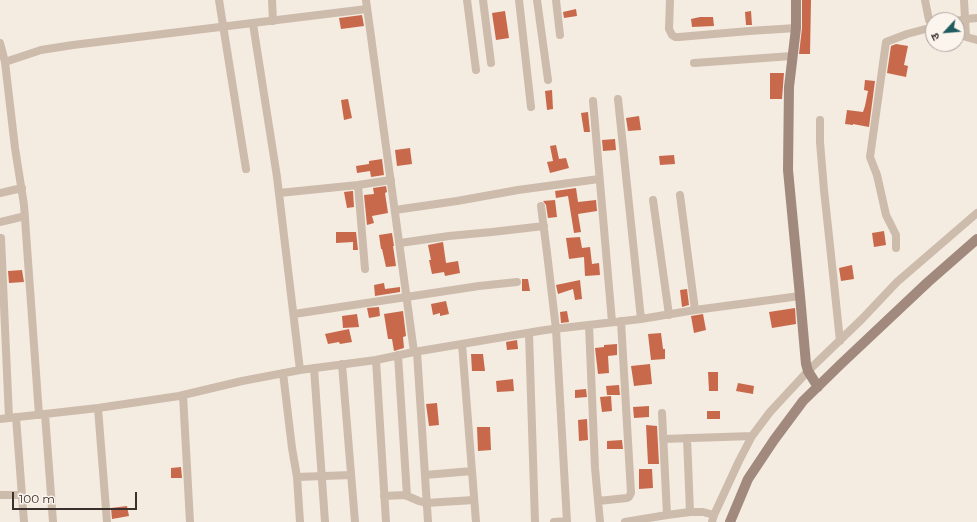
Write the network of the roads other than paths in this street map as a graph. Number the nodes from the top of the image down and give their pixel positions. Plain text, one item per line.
1 (219, 0) edge
2 (272, 0) edge
3 (366, 0) edge
4 (467, 0) edge
5 (483, 0) edge
6 (519, 0) edge
7 (537, 0) edge
8 (556, 0) edge
9 (670, 0) edge
10 (796, 0) edge
11 (925, 0) edge
12 (964, 0) edge
13 (367, 9) junction
14 (928, 12) edge
15 (977, 18) edge
16 (966, 19) junction
17 (273, 21) junction
18 (253, 24) junction
19 (223, 26) junction
20 (925, 26) edge
21 (796, 28) junction
22 (560, 35) dead end
23 (977, 40) edge
24 (0, 43) edge
25 (792, 56) junction
26 (5, 62) junction
27 (491, 63) dead end
28 (694, 63) dead end
29 (476, 70) dead end
30 (548, 80) dead end
31 (618, 99) dead end
32 (593, 101) dead end
33 (531, 107) dead end
34 (820, 120) dead end
35 (246, 169) dead end
36 (599, 179) junction
37 (391, 180) junction
38 (358, 185) junction
39 (22, 188) junction
40 (0, 193) edge
41 (279, 193) junction
42 (680, 195) dead end
43 (654, 200) dead end
44 (541, 206) dead end
45 (395, 210) junction
46 (977, 213) edge
47 (25, 216) junction
48 (0, 222) edge
49 (544, 226) junction
50 (1, 238) dead end
51 (977, 239) edge
52 (400, 243) junction
53 (896, 248) dead end
54 (365, 269) dead end
55 (517, 282) dead end
56 (800, 296) junction
57 (407, 297) junction
58 (695, 310) junction
59 (294, 314) junction
60 (668, 315) junction
61 (641, 319) junction
62 (621, 321) junction
63 (612, 322) junction
64 (589, 325) junction
65 (556, 329) junction
66 (529, 333) junction
67 (840, 341) junction
68 (462, 344) junction
69 (416, 352) junction
70 (398, 356) junction
71 (376, 360) junction
72 (342, 364) junction
73 (314, 368) junction
74 (300, 370) junction
75 (808, 371) junction
76 (283, 373) junction
77 (818, 387) junction
78 (183, 395) junction
79 (98, 408) junction
80 (662, 414) dead end
81 (42, 415) junction
82 (12, 417) junction
83 (0, 419) edge
84 (752, 436) junction
85 (687, 438) junction
86 (663, 439) junction
87 (472, 471) junction
88 (351, 475) junction
89 (424, 475) junction
90 (322, 476) junction
91 (297, 477) junction
92 (0, 495) edge
93 (22, 495) junction
94 (384, 496) junction
95 (407, 496) junction
96 (474, 500) junction
97 (598, 501) junction
98 (426, 503) junction
99 (690, 512) junction
100 (667, 515) junction
101 (713, 518) edge
102 (567, 521) edge
103 (24, 522) edge
104 (53, 522) edge
105 (107, 522) edge
106 (190, 522) edge
107 (300, 522) edge
108 (325, 522) edge
109 (355, 522) edge
110 (386, 522) edge
111 (428, 522) edge
112 (476, 522) edge
113 (535, 522) edge
114 (554, 522) edge
115 (600, 522) edge
116 (625, 522) edge
117 (730, 522) edge

1 - 19 street
2 - 17 street
3 - 13 street
4 - 29 street
5 - 27 street
6 - 33 street
7 - 30 street
8 - 22 street
9 - 21 street
10 - 21 street
11 - 14 street
12 - 16 street
13 - 17 street
13 - 37 street
15 - 16 street
16 - 23 street
17 - 18 street
18 - 19 street
18 - 41 street
19 - 26 street
19 - 35 street
20 - 53 street
21 - 25 street
24 - 26 street
25 - 28 street
25 - 56 street
26 - 39 street
31 - 61 street
32 - 36 street
34 - 67 street
36 - 45 street
36 - 63 street
37 - 38 street
37 - 45 street
38 - 41 street
38 - 54 street
39 - 40 street
39 - 47 street
41 - 59 street
42 - 58 street
43 - 60 street
44 - 49 street
45 - 52 street
46 - 67 street
47 - 48 street
47 - 81 street
49 - 52 street
49 - 65 street
50 - 82 street
51 - 77 street
52 - 57 street
55 - 57 street
56 - 58 street
56 - 75 street
57 - 59 street
57 - 69 street
58 - 60 street
59 - 74 street
60 - 61 street
61 - 62 street
62 - 63 street
62 - 97 street
63 - 64 street
64 - 65 street
64 - 97 street
65 - 66 street
65 - 102 street
66 - 68 street
66 - 113 street
67 - 75 street
68 - 69 street
68 - 87 street
69 - 70 street
69 - 89 street
70 - 71 street
70 - 95 street
71 - 72 street
71 - 94 street
72 - 73 street
72 - 88 street
73 - 74 street
73 - 90 street
74 - 76 street
75 - 77 street
75 - 84 street
76 - 78 street
76 - 91 street
77 - 117 street
78 - 79 street
78 - 106 street
79 - 81 street
79 - 105 street
80 - 86 street
81 - 82 street
81 - 104 street
82 - 83 street
82 - 93 street
84 - 85 street
84 - 101 street
85 - 86 street
85 - 99 street
86 - 100 street
87 - 89 street
87 - 96 street
88 - 90 street
88 - 109 street
89 - 98 street
90 - 91 street
90 - 108 street
91 - 107 street
92 - 93 street
93 - 103 street
94 - 95 street
94 - 110 street
95 - 98 street
96 - 98 street
96 - 112 street
97 - 115 street
98 - 111 street
99 - 100 street
99 - 101 street
100 - 116 street
102 - 114 street

